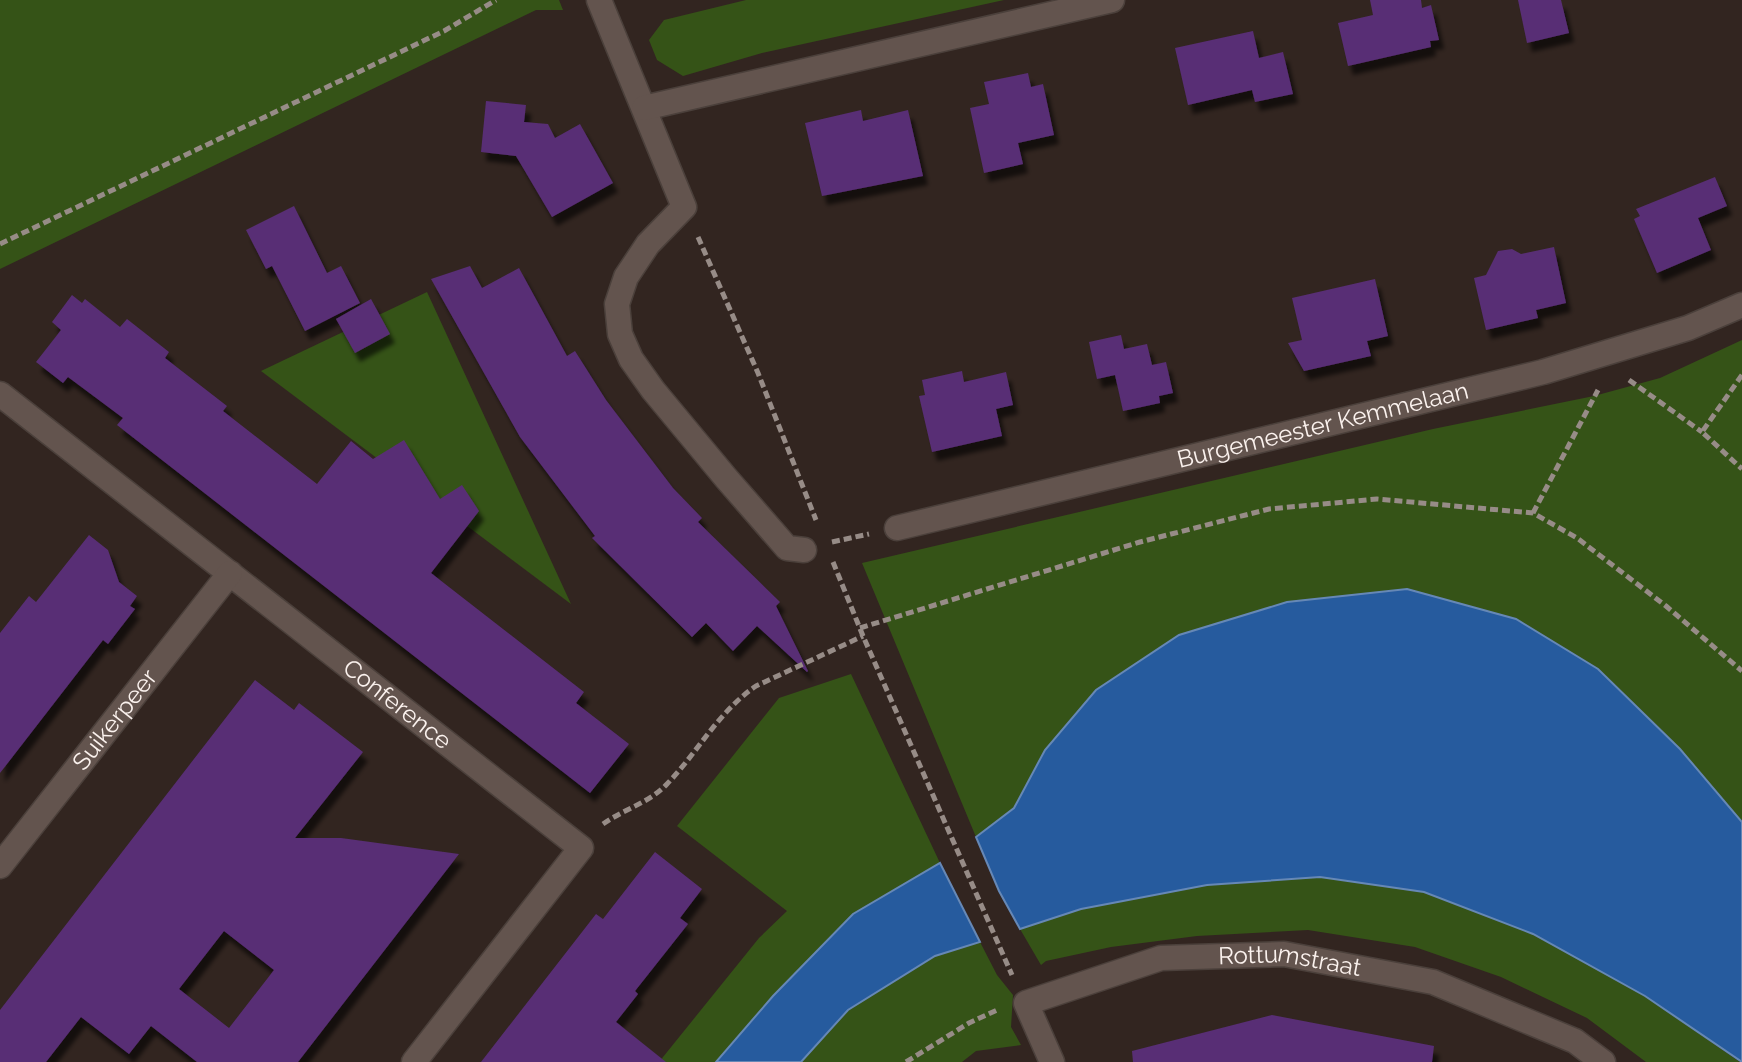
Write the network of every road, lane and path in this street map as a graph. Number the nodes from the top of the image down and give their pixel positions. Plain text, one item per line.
1 (496, 0) edge
2 (599, 0) edge
3 (1112, 0) edge
4 (644, 108) junction
5 (684, 207) junction
6 (0, 244) edge
7 (1742, 305) edge
8 (1597, 356) junction
9 (1742, 375) edge
10 (1603, 380) junction
11 (0, 394) edge
12 (1702, 432) junction
13 (1742, 469) edge
14 (1533, 513) junction
15 (897, 528) joint
16 (820, 529) dead end
17 (815, 547) joint
18 (832, 557) dead end
19 (230, 573) junction
20 (860, 628) junction
21 (863, 636) junction
22 (1742, 671) edge
23 (581, 848) junction
24 (0, 866) edge
25 (1004, 958) dead end
26 (1026, 1003) junction
27 (414, 1062) edge
28 (906, 1062) edge
29 (1052, 1062) edge
30 (1603, 1062) edge

1 - 6 path
2 - 4 street
3 - 4 street
4 - 5 street
5 - 16 path
5 - 17 street
7 - 8 street, Burgemeester Kemmelaan
8 - 10 path
8 - 15 street, Burgemeester Kemmelaan
9 - 12 path
10 - 12 path
10 - 14 path
11 - 19 street, Conference
12 - 13 path
14 - 20 path
14 - 22 path
15 - 17 path
18 - 20 path
19 - 23 street, Conference
19 - 24 street, Suikerpeer
20 - 21 path
21 - 23 path
21 - 25 path
23 - 27 street
26 - 28 path
26 - 29 street
26 - 30 street, Rottumstraat

